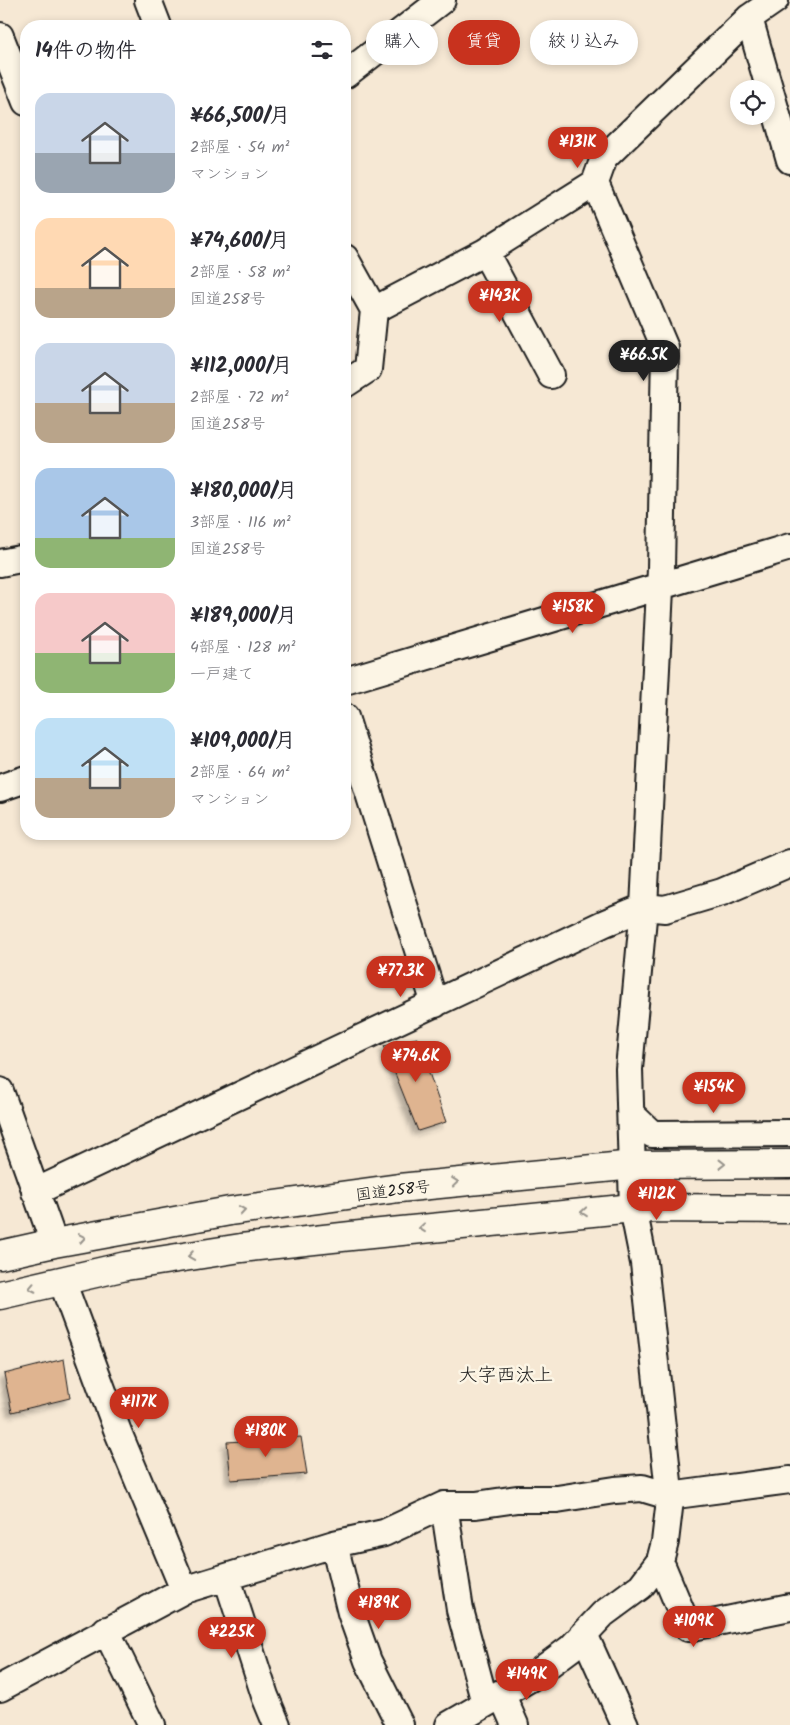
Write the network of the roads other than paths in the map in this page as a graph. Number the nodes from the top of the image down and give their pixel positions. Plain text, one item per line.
1 (148, 0) edge
2 (442, 0) edge
3 (775, 0) edge
4 (749, 18) junction
5 (156, 20) edge
6 (0, 36) edge
7 (351, 70) edge
8 (20, 87) edge
9 (790, 160) edge
10 (595, 183) junction
11 (485, 252) junction
12 (351, 269) edge
13 (374, 310) junction
14 (551, 375) dead end
15 (351, 380) edge
16 (790, 547) edge
17 (20, 559) edge
18 (0, 562) edge
19 (660, 587) junction
20 (351, 679) edge
21 (351, 737) edge
22 (20, 781) edge
23 (0, 788) edge
24 (790, 863) edge
25 (644, 907) junction
26 (435, 1004) junction
27 (0, 1090) edge
28 (631, 1114) junction
29 (790, 1134) edge
30 (790, 1164) edge
31 (634, 1165) junction
32 (35, 1192) junction
33 (633, 1208) junction
34 (790, 1209) edge
35 (54, 1243) junction
36 (0, 1255) edge
37 (62, 1281) junction
38 (0, 1295) edge
39 (790, 1480) edge
40 (669, 1496) junction
41 (444, 1506) junction
42 (334, 1544) junction
43 (660, 1562) junction
44 (227, 1578) junction
45 (184, 1590) junction
46 (790, 1607) edge
47 (106, 1630) junction
48 (584, 1634) junction
49 (0, 1688) edge
50 (493, 1698) junction
51 (152, 1725) edge
52 (277, 1725) edge
53 (400, 1725) edge
54 (449, 1725) edge
55 (516, 1725) edge
56 (625, 1725) edge

1 - 5 street
2 - 7 street
3 - 4 street
4 - 9 street
4 - 10 street
6 - 8 street
10 - 11 street
10 - 19 street
11 - 13 street
11 - 14 street
12 - 13 street
13 - 15 street
16 - 19 street
17 - 18 street
19 - 20 street
19 - 25 street
21 - 26 street
22 - 23 street
24 - 25 street
25 - 26 street
25 - 28 street
26 - 32 street
27 - 32 street
28 - 29 street
28 - 31 street
31 -> 30 highway, 国道258号
31 - 33 street
35 -> 31 highway, 国道258号
32 - 35 street
33 - 34 highway
33 -> 37 highway
33 - 40 street
35 - 36 highway, 国道258号
37 -> 38 highway
37 - 45 street
39 - 40 street
40 - 41 street
40 - 43 street
41 - 42 street
41 - 50 street
42 - 44 street
42 - 53 street
43 - 46 street
43 - 48 street
44 - 45 street
44 - 52 street
45 - 47 street
47 - 49 street
47 - 51 street
48 - 50 street
48 - 56 street
50 - 54 street
50 - 55 street

